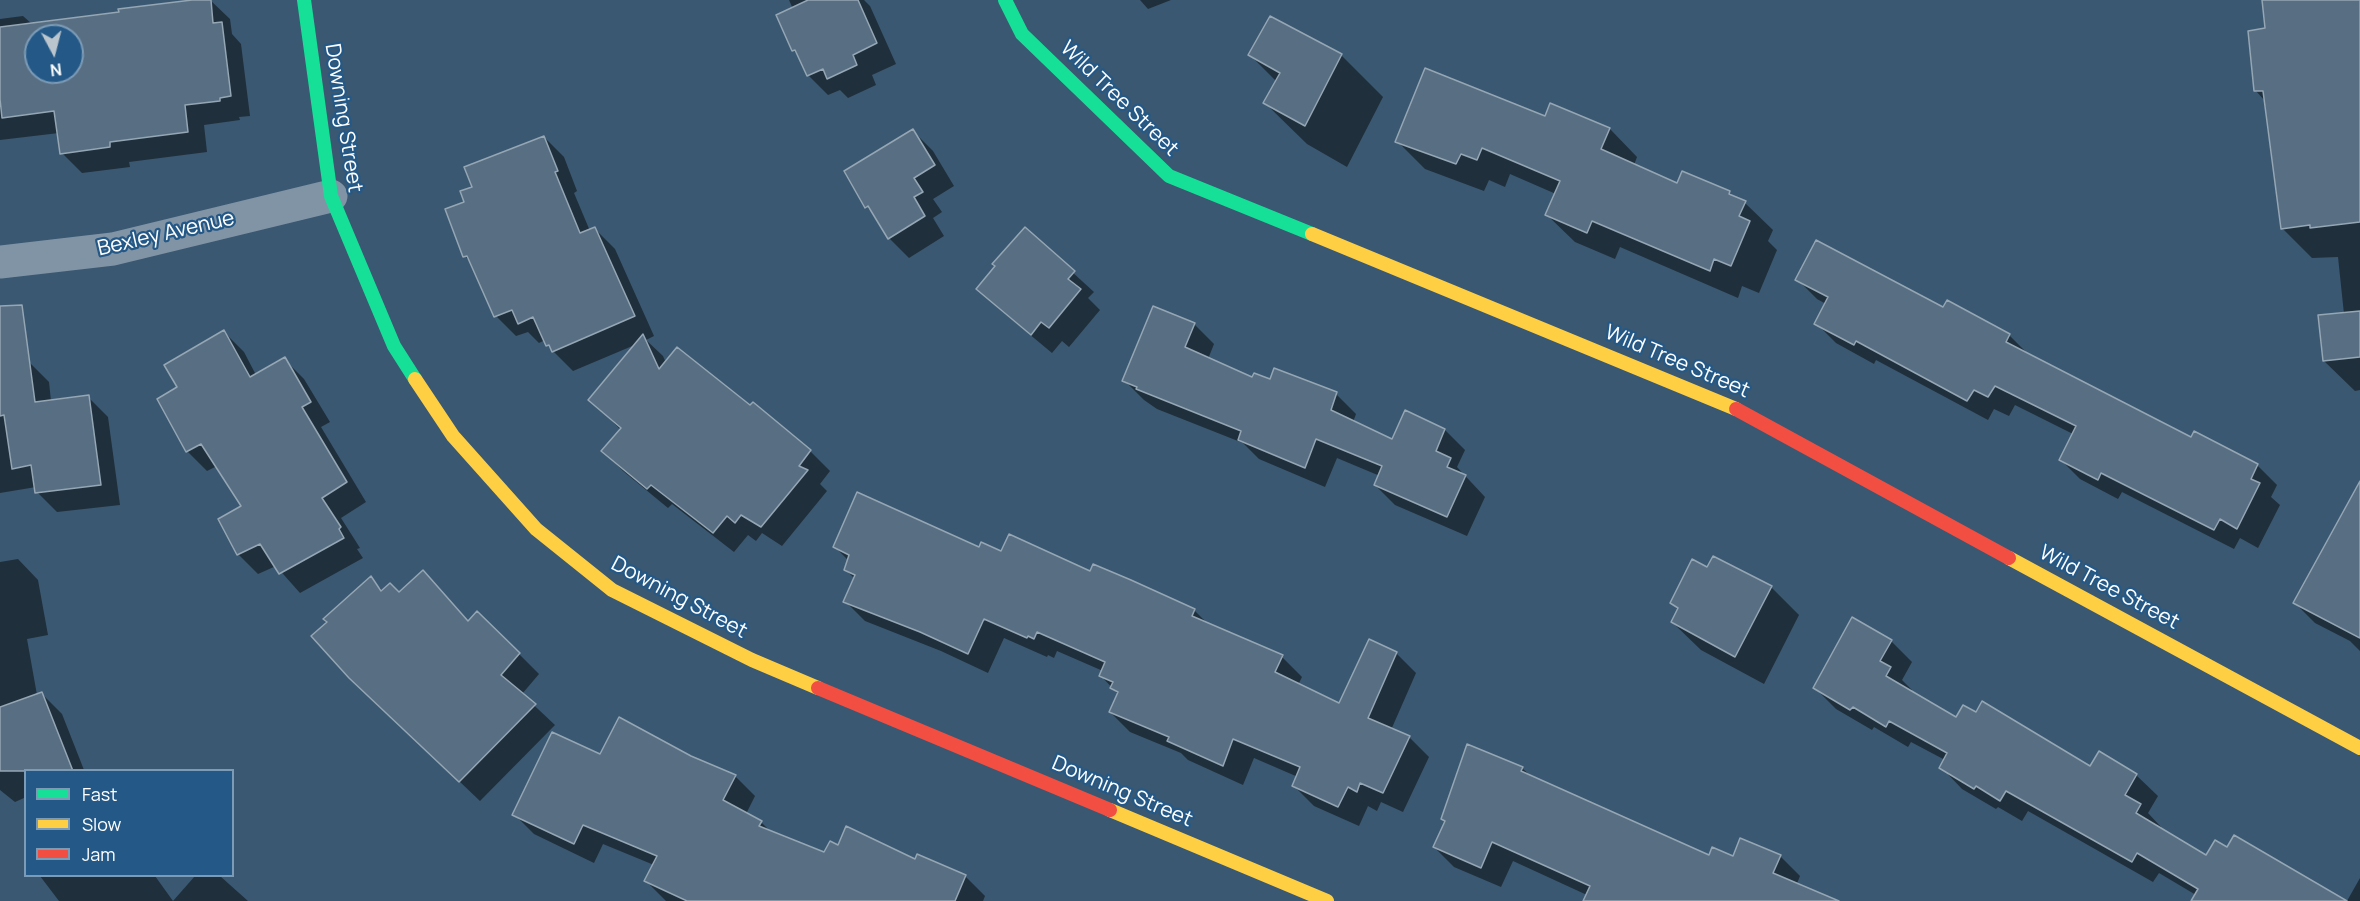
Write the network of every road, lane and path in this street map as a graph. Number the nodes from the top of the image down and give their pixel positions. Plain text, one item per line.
1 (304, 0) edge
2 (1005, 0) edge
3 (331, 195) junction
4 (0, 262) edge
5 (2360, 748) edge
6 (1327, 901) edge

1 - 3 street, Downing Street
2 - 5 street, Wild Tree Street
3 - 4 street, Bexley Avenue
3 - 6 street, Downing Street

